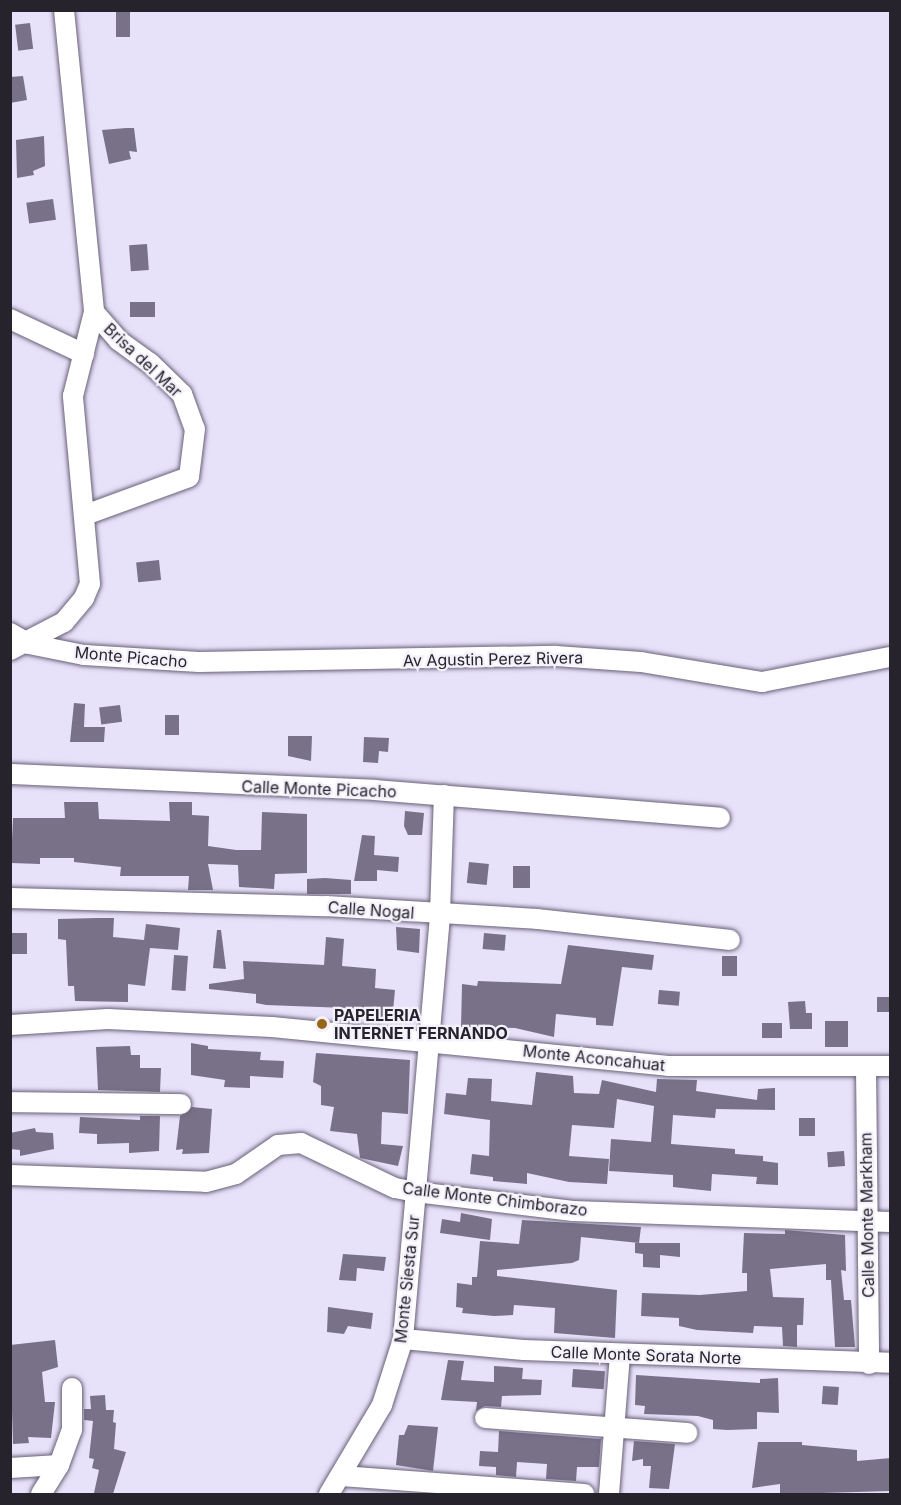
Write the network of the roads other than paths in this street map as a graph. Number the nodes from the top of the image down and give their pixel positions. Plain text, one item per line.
1 (64, 10) edge
2 (94, 312) junction
3 (10, 319) edge
4 (84, 354) junction
5 (85, 515) junction
6 (10, 633) edge
7 (20, 647) edge
8 (891, 657) edge
9 (199, 662) joint
10 (10, 774) edge
11 (444, 795) junction
12 (720, 818) dead end
13 (10, 898) edge
14 (440, 914) junction
15 (730, 940) dead end
16 (10, 1025) edge
17 (430, 1040) junction
18 (866, 1066) junction
19 (891, 1066) edge
20 (10, 1102) edge
21 (181, 1104) dead end
22 (10, 1175) edge
23 (416, 1192) junction
24 (867, 1222) junction
25 (891, 1222) edge
26 (403, 1339) junction
27 (620, 1355) junction
28 (891, 1363) edge
29 (869, 1364) junction
30 (72, 1388) dead end
31 (484, 1418) dead end
32 (614, 1425) junction
33 (687, 1432) dead end
34 (59, 1465) junction
35 (10, 1468) edge
36 (341, 1476) junction
37 (41, 1494) edge
38 (329, 1494) edge
39 (584, 1494) edge
40 (609, 1494) edge

1 - 2 street, Brisa del Mar
2 - 4 street, Brisa del Mar
2 - 5 street, Brisa del Mar
3 - 4 street
4 - 5 street, Brisa del Mar
5 - 7 street, Brisa del Mar
6 - 7 street, Monte Picacho
7 - 9 street, Monte Picacho
8 - 9 street, Av Agustin Perez Rivera
10 - 11 street, Calle Monte Picacho
11 - 12 street, Calle Monte Picacho
11 - 14 street, Monte Siesta Sur
13 - 14 street, Calle Nogal
14 - 15 street, Calle Nogal
14 - 17 street, Monte Siesta Sur
16 - 17 street, Monte Aconcahuat
17 - 18 street, Monte Aconcahuat
17 - 23 street, Monte Siesta Sur
18 - 19 street, Monte Aconcahuat
18 - 24 street, Calle Monte Markham
20 - 21 street
22 - 23 street, Calle Monte Chimborazo
23 - 24 street, Calle Monte Chimborazo
23 - 26 street, Monte Siesta Sur
24 - 25 street, Calle Monte Chimborazo
24 - 29 street, Calle Monte Markham
26 - 27 street, Calle Monte Sorata Norte
26 - 36 street, Monte Siesta Sur
27 - 29 street, Calle Monte Sorata Norte
27 - 32 street
28 - 29 street, Calle Monte Sorata Norte
30 - 34 street
31 - 32 street
32 - 33 street
32 - 40 street
34 - 35 street
34 - 37 street
36 - 38 street, Monte Siesta Sur
36 - 39 street

